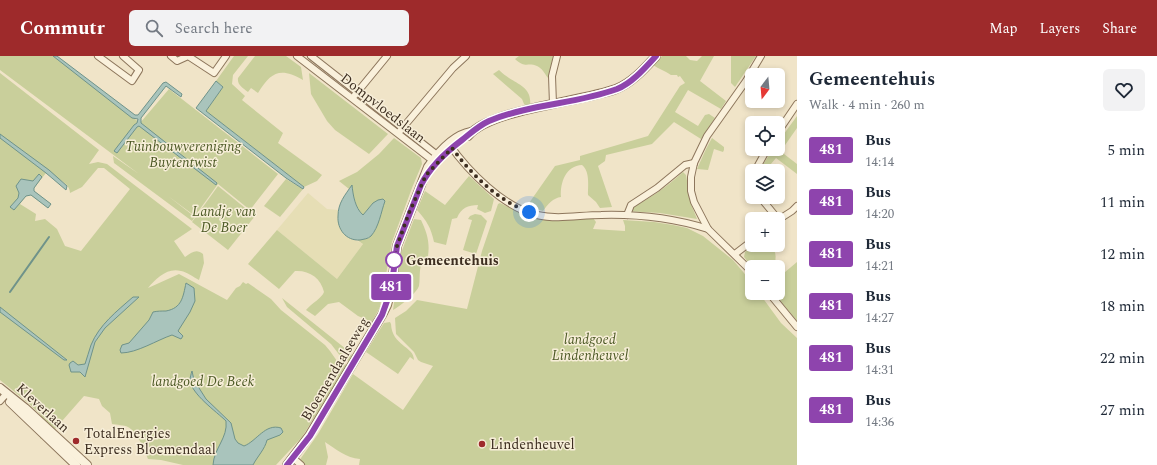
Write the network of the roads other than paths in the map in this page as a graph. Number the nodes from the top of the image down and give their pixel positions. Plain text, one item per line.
1 (98, 56) edge
2 (122, 56) edge
3 (171, 56) edge
4 (226, 56) edge
5 (297, 56) edge
6 (310, 56) edge
7 (387, 56) edge
8 (466, 56) edge
9 (557, 56) edge
10 (656, 56) edge
11 (761, 56) edge
12 (305, 62) junction
13 (357, 92) junction
14 (352, 99) junction
15 (553, 104) junction
16 (797, 104) edge
17 (785, 122) edge
18 (403, 128) junction
19 (397, 134) junction
20 (450, 146) junction
21 (437, 159) junction
22 (694, 163) junction
23 (766, 204) edge
24 (797, 206) edge
25 (772, 212) edge
26 (627, 215) junction
27 (785, 215) edge
28 (708, 229) junction
29 (745, 246) edge
30 (735, 254) junction
31 (745, 265) edge
32 (775, 300) edge
33 (797, 327) edge
34 (2, 394) edge
35 (290, 463) edge
36 (76, 465) edge
37 (87, 465) edge
38 (301, 465) edge

1 - 2 street
3 - 4 street
5 - 12 street, Dompvloedslaan
6 - 12 street
6 - 13 street, Dompvloedslaan
7 - 13 street
8 - 18 street
9 - 15 street
10 - 15 street, Bloemendaalseweg
11 - 22 street
12 - 14 street, Dompvloedslaan
13 - 14 street
13 - 18 street, Dompvloedslaan
14 - 19 street, Dompvloedslaan
15 - 20 street, Bloemendaalseweg
16 - 17 street
18 - 19 street
18 - 21 street, Dompvloedslaan
19 - 21 street, Dompvloedslaan
20 - 21 street, Bloemendaalseweg
20 - 26 street
21 - 35 street, Bloemendaalseweg
22 - 26 street
22 - 28 street
23 - 25 street
24 - 27 street
26 - 28 street
28 - 30 street
29 - 30 street
30 - 31 street
32 - 33 street
34 - 36 street, Kleverlaan
34 - 37 street, Kleverlaan
35 - 38 street, Bloemendaalseweg

